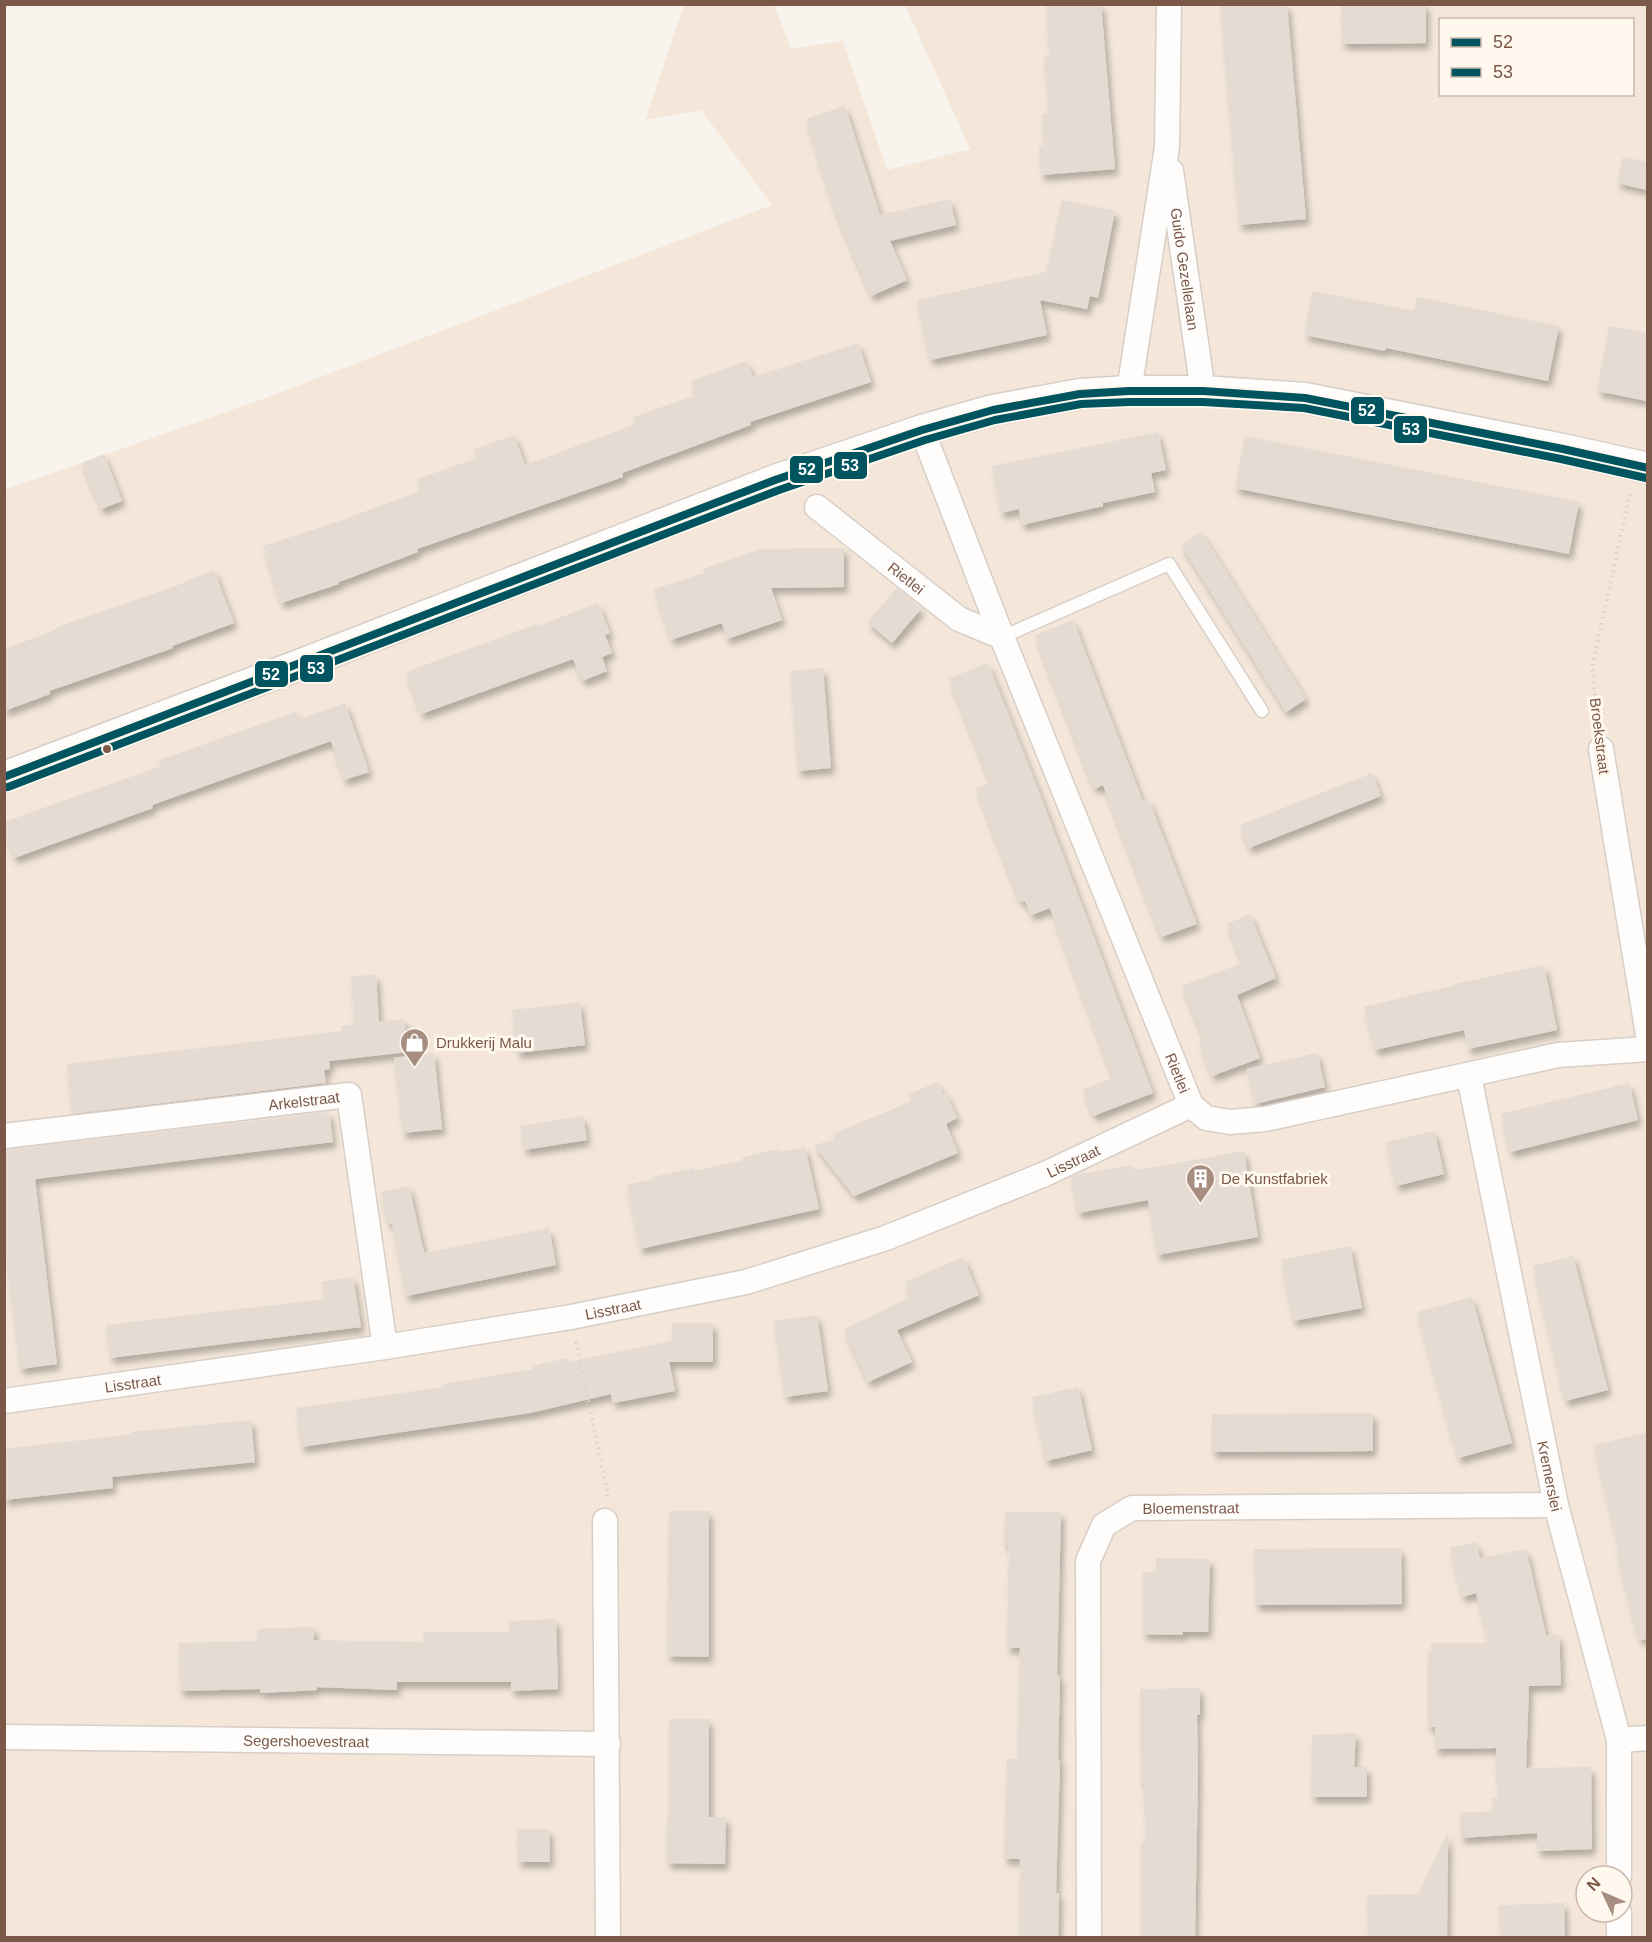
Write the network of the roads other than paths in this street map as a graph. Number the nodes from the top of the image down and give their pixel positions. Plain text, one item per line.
1 (1169, 4) edge
2 (1167, 147) junction
3 (1129, 391) junction
4 (1203, 391) junction
5 (922, 430) junction
6 (1642, 467) edge
7 (817, 507) dead end
8 (1002, 637) junction
9 (1262, 711) dead end
10 (1601, 749) road end
11 (4, 777) edge
12 (1647, 1035) edge
13 (1647, 1049) edge
14 (1469, 1076) junction
15 (1191, 1105) junction
16 (4, 1136) edge
17 (385, 1347) junction
18 (4, 1401) edge
19 (1556, 1505) junction
20 (605, 1521) road end
21 (4, 1737) edge
22 (1647, 1737) edge
23 (1619, 1740) junction
24 (608, 1744) junction
25 (1619, 1864) edge
26 (608, 1938) edge
27 (1089, 1938) edge

1 - 2 street, Guido Gezellelaan
2 - 3 street, Guido Gezellelaan
2 - 4 street, Guido Gezellelaan
3 - 4 street
3 - 5 street
4 - 6 street
5 - 8 street, Rietlei
5 - 11 street
7 - 8 street, Rietlei
8 - 9 lane
8 - 15 street, Rietlei
10 - 12 street, Broekstraat
13 - 14 street, Rietlei
14 - 15 street, Rietlei
14 - 19 street, Kremerslei
15 - 17 street, Lisstraat
16 - 17 street, Arkelstraat
17 - 18 street, Lisstraat
19 - 23 street, Kremerslei
19 - 27 street, Bloemenstraat
20 - 24 street
21 - 24 street, Segershoevestraat
22 - 23 street
23 - 25 street, Kremerslei
24 - 26 street

